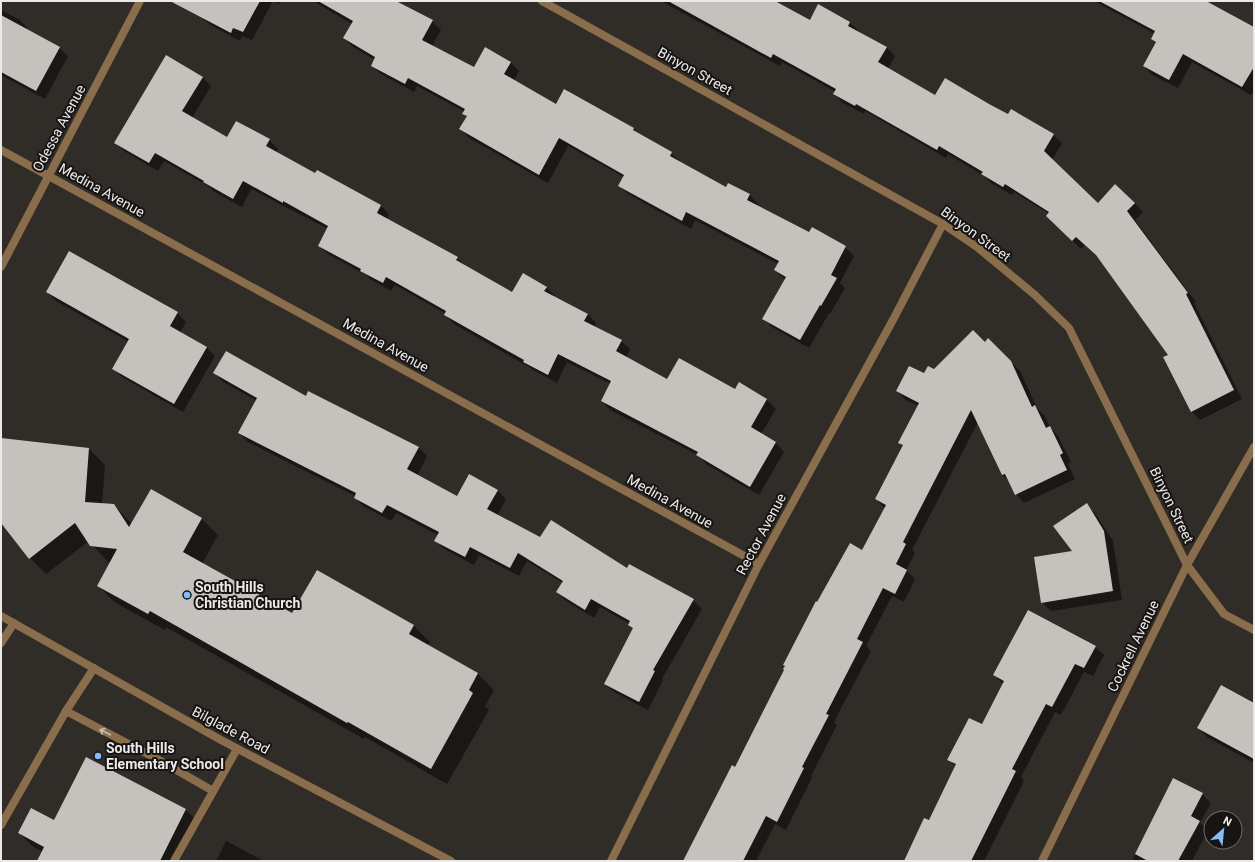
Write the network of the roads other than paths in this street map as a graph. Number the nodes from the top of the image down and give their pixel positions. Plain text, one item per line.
1 (140, 1) edge
2 (542, 1) edge
3 (1, 150) edge
4 (48, 176) junction
5 (944, 224) junction
6 (1, 267) edge
7 (1254, 447) edge
8 (758, 564) junction
9 (1187, 565) junction
10 (1, 616) edge
11 (14, 623) junction
12 (1254, 630) edge
13 (1, 643) edge
14 (94, 668) junction
15 (66, 711) junction
16 (237, 748) junction
17 (213, 792) junction
18 (1, 825) edge
19 (174, 861) edge
20 (451, 861) edge
21 (611, 861) edge
22 (1042, 861) edge

1 - 4 street, Odessa Avenue
2 - 5 street, Binyon Street
3 - 4 street, Medina Avenue
4 - 6 street, Odessa Avenue
4 - 8 street, Medina Avenue
5 - 8 street, Rector Avenue
5 - 9 street, Binyon Street
7 - 9 street, Cockrell Avenue
8 - 21 street, Rector Avenue
9 - 12 street, Binyon Street
9 - 22 street, Cockrell Avenue
10 - 11 street, Bilglade Road
11 - 13 street
11 - 14 street, Bilglade Road
14 - 15 street
14 - 16 street, Bilglade Road
17 -> 15 street
15 - 18 street
16 - 17 street
16 - 20 street, Bilglade Road
17 - 19 street

